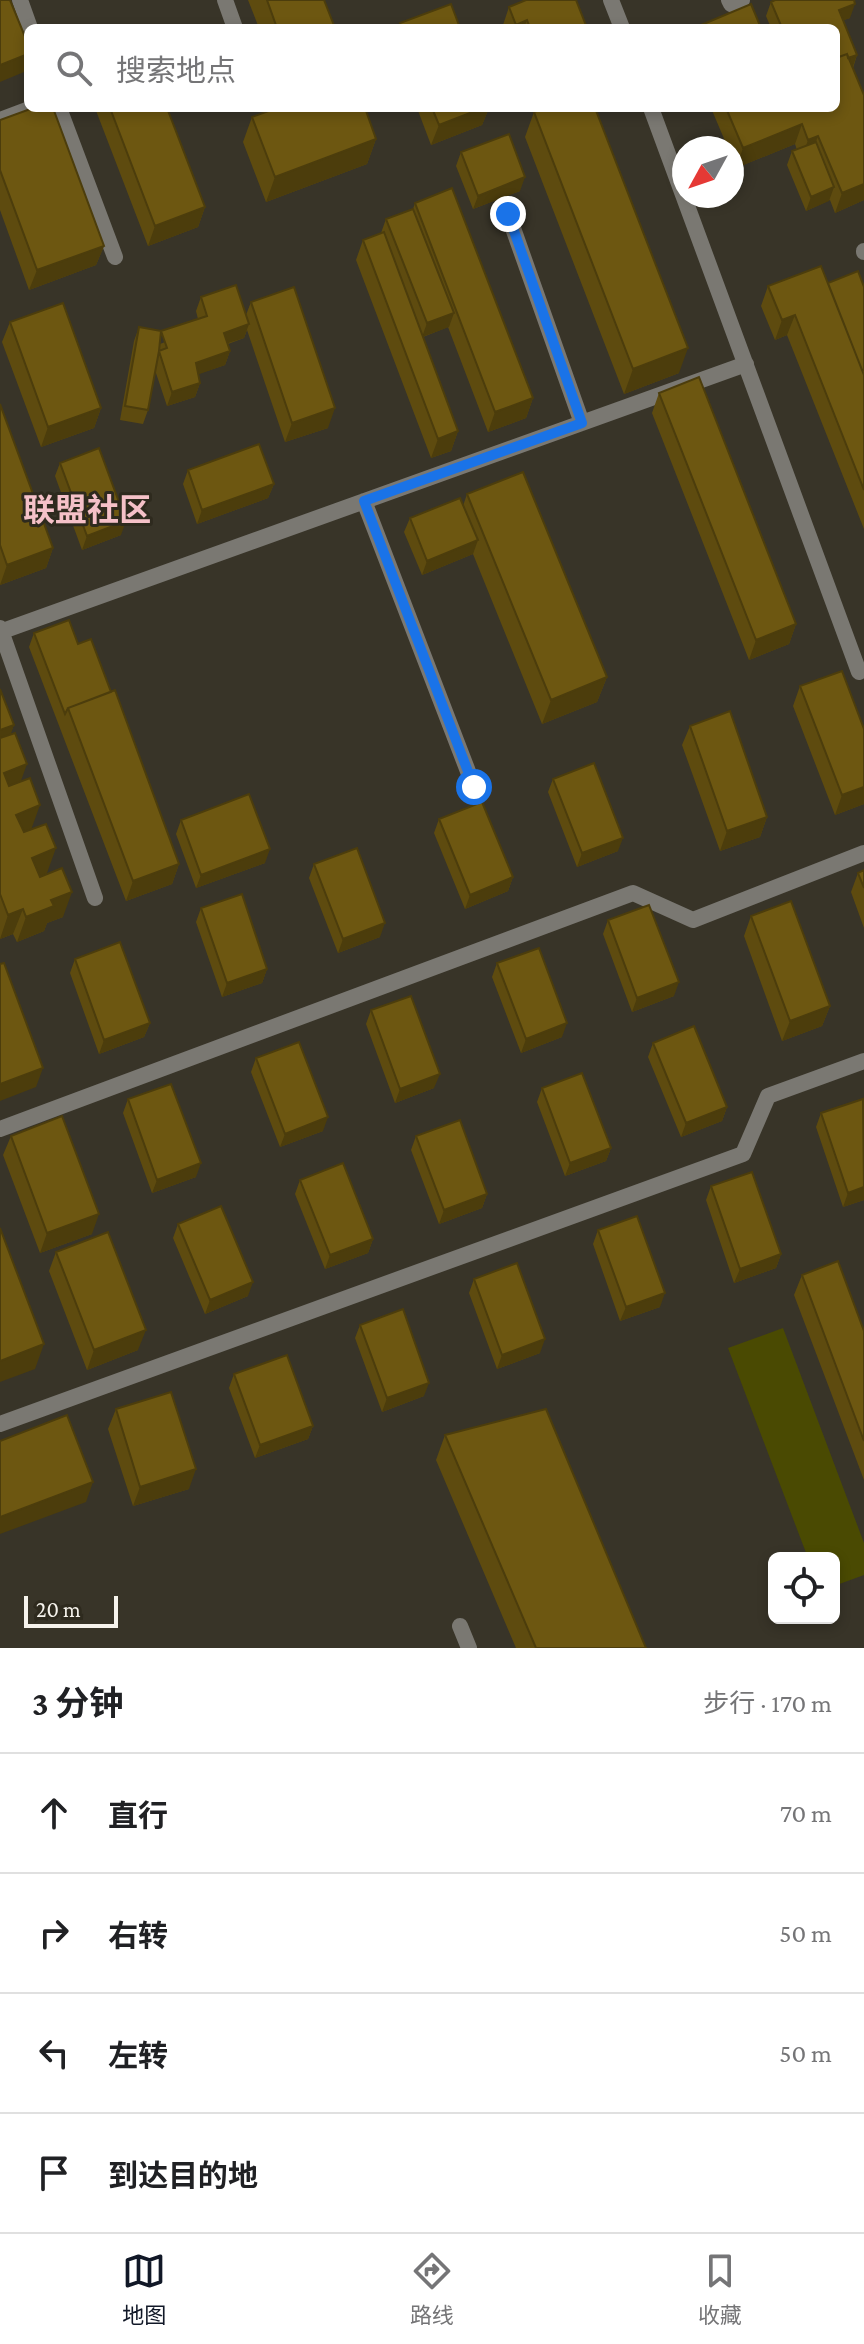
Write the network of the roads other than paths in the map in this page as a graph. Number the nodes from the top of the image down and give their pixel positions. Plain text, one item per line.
1 (20, 0) edge
2 (225, 0) edge
3 (611, 0) edge
4 (729, 0) edge
5 (742, 0) edge
6 (29, 24) edge
7 (234, 24) edge
8 (620, 24) edge
9 (24, 111) edge
10 (61, 112) edge
11 (652, 112) edge
12 (0, 120) edge
13 (508, 214) dead end
14 (115, 257) dead end
15 (746, 364) junction
16 (582, 423) junction
17 (364, 501) junction
18 (0, 631) edge
19 (860, 673) edge
20 (474, 787) dead end
21 (864, 853) edge
22 (95, 898) dead end
23 (864, 1061) edge
24 (0, 1129) edge
25 (0, 1424) edge
26 (460, 1626) dead end
27 (469, 1648) edge

1 - 6 lane
2 - 7 lane
3 - 8 lane
4 - 5 lane
9 - 12 lane
10 - 14 lane
11 - 15 lane
13 - 16 lane
15 - 16 lane
15 - 19 lane
16 - 17 lane
17 - 18 lane
17 - 20 lane
18 - 22 lane
21 - 24 lane
23 - 25 lane
26 - 27 lane

